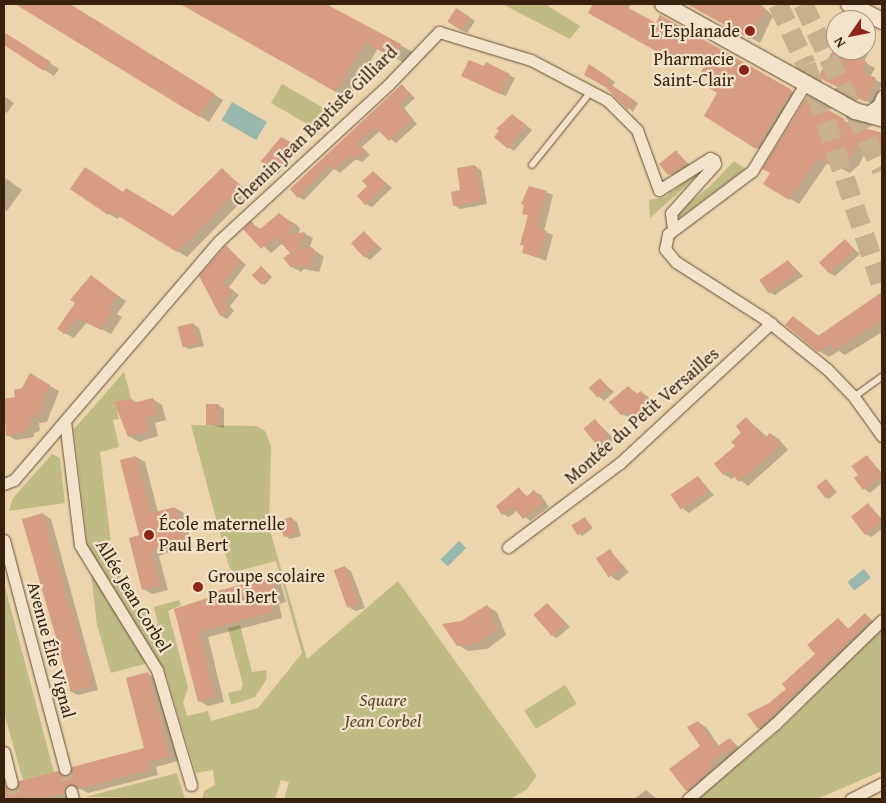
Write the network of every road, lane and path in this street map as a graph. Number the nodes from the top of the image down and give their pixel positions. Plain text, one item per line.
1 (663, 4) edge
2 (849, 4) edge
3 (882, 21) edge
4 (805, 84) junction
5 (592, 90) junction
6 (882, 96) edge
7 (866, 114) junction
8 (882, 118) edge
9 (532, 166) dead end
10 (673, 229) junction
11 (771, 324) junction
12 (882, 377) edge
13 (854, 397) junction
14 (65, 420) junction
15 (882, 436) edge
16 (4, 484) edge
17 (4, 545) edge
18 (508, 547) dead end
19 (882, 620) edge
20 (4, 752) edge
21 (65, 769) tunnel mouth
22 (12, 783) tunnel mouth
23 (882, 784) edge
24 (191, 785) dead end
25 (857, 798) edge
26 (688, 799) edge

1 - 4 main road
2 - 3 main road
4 - 7 main road
4 - 10 street
5 - 9 lane
5 - 10 street, Chemin Jean Baptiste Gilliard
5 - 14 street, Chemin Jean Baptiste Gilliard
6 - 7 street
7 - 8 main road
10 - 11 street
11 - 13 street
11 - 18 street, Montée du Petit Versailles
12 - 13 lane
13 - 15 street
14 - 16 street, Chemin Jean Baptiste Gilliard
14 - 24 street, Allée Jean Corbel
17 - 21 street, Avenue Élie Vignal
19 - 26 street
20 - 22 street
23 - 25 street

